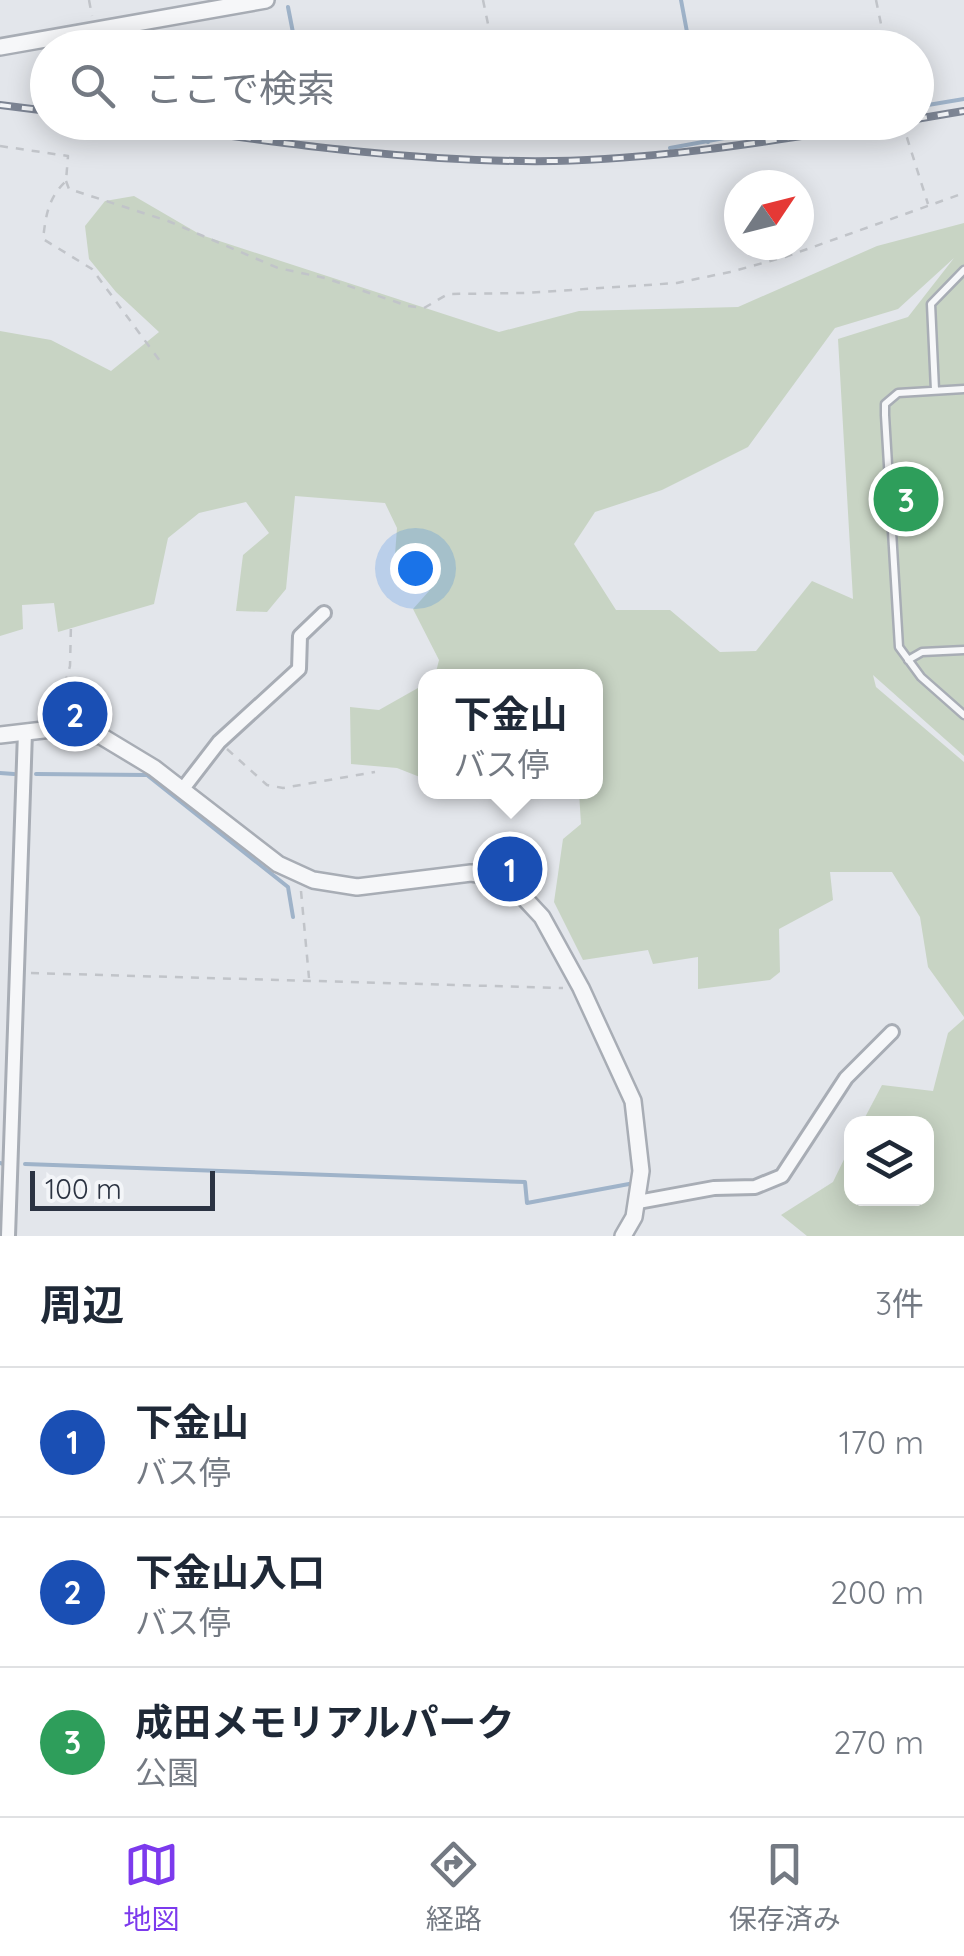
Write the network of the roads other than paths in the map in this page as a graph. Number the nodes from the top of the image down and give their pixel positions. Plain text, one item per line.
1 (266, 0) edge
2 (96, 30) edge
3 (30, 42) edge
4 (0, 47) edge
5 (964, 270) edge
6 (964, 389) edge
7 (934, 390) junction
8 (324, 613) dead end
9 (964, 650) edge
10 (908, 660) junction
11 (964, 715) edge
12 (25, 732) junction
13 (0, 735) edge
14 (182, 790) junction
15 (892, 1032) dead end
16 (638, 1202) junction
17 (8, 1236) edge
18 (624, 1236) edge

1 - 2 street
3 - 4 street
5 - 7 lane
6 - 7 lane
7 - 10 lane
8 - 14 street
9 - 10 lane
10 - 11 lane
12 - 13 street
12 - 14 street
12 - 17 street
14 - 16 street
15 - 16 street
16 - 18 street

